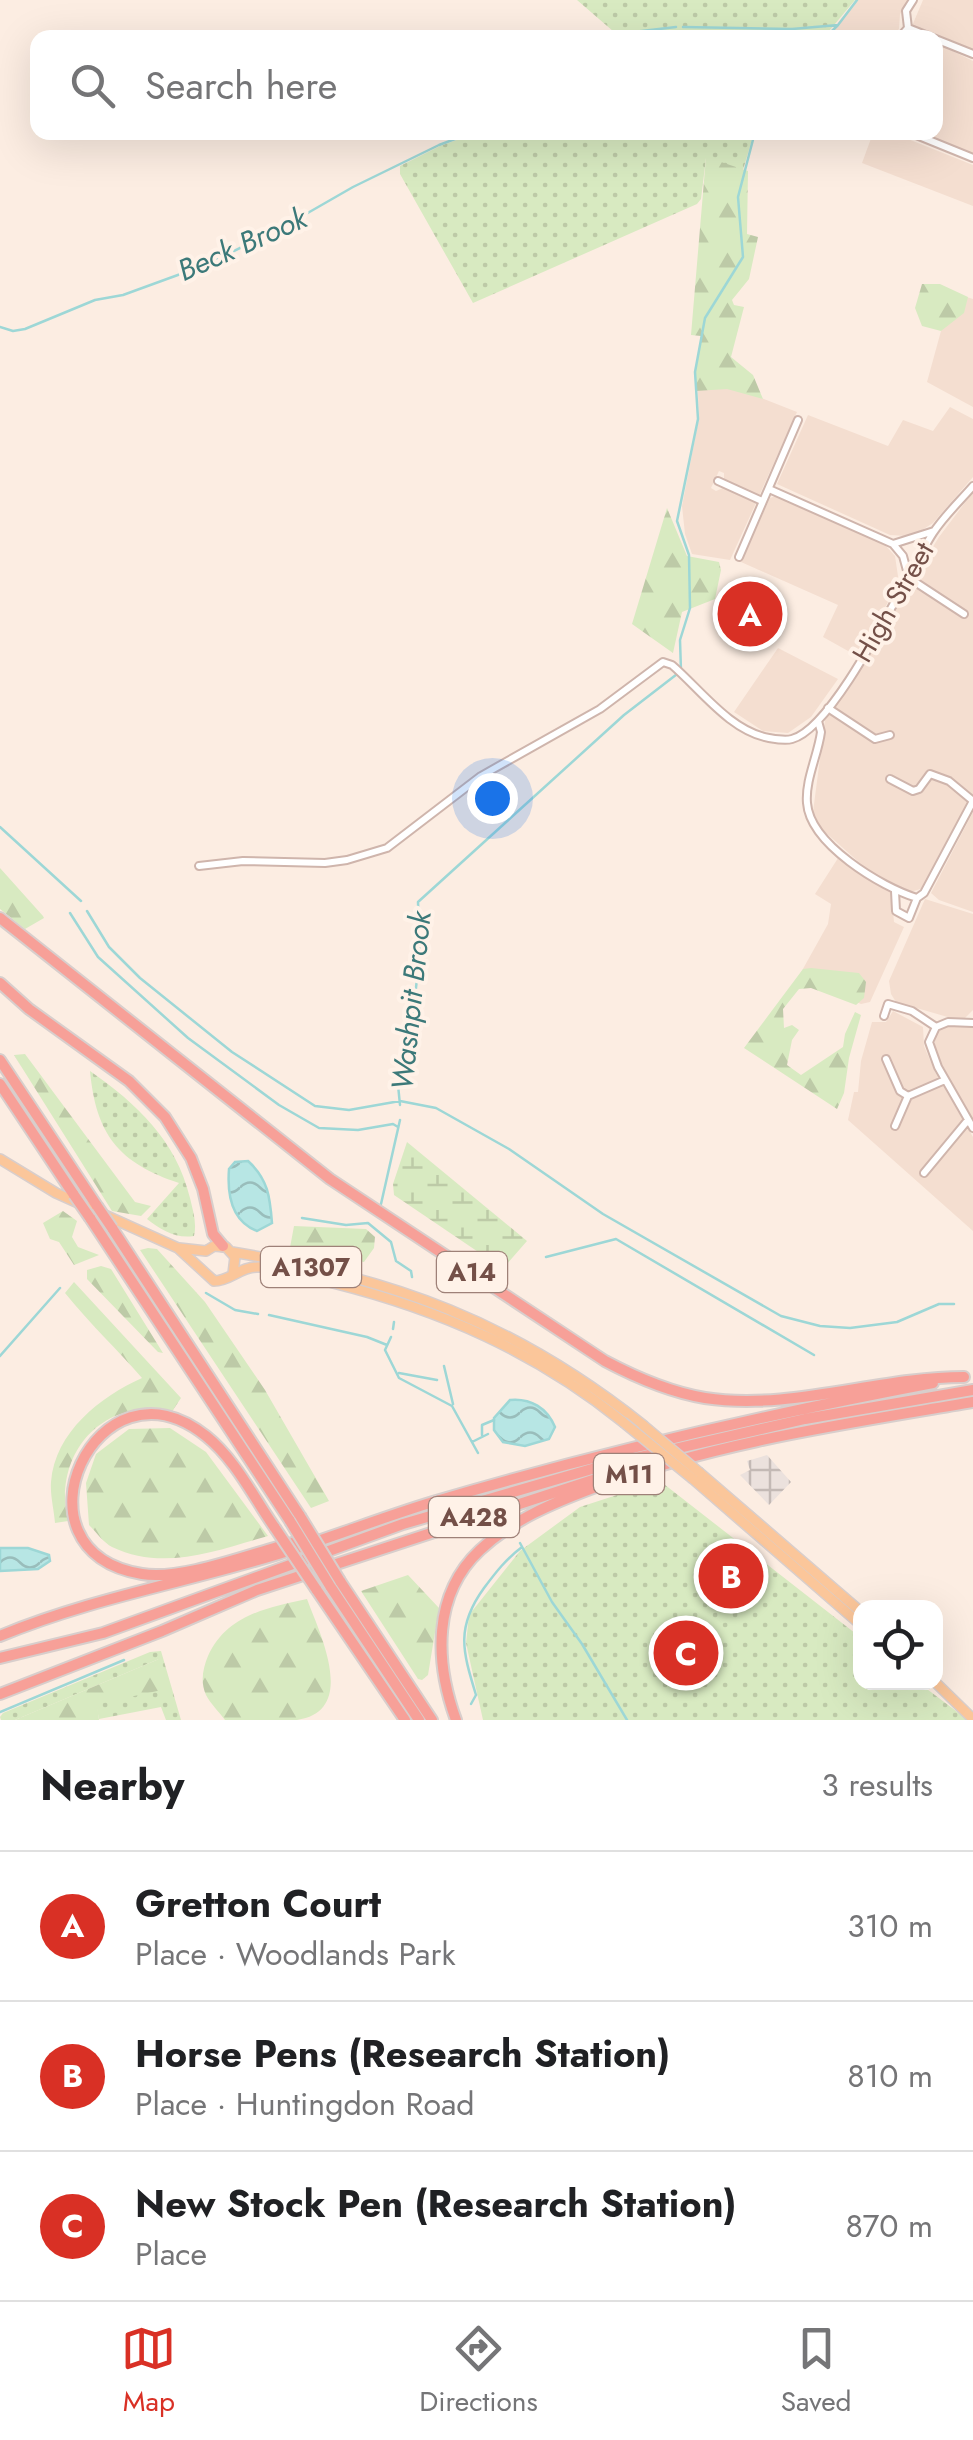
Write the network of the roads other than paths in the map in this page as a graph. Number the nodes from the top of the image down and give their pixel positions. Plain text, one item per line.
1 (914, 0) edge
2 (908, 28) joint
3 (913, 30) edge
4 (943, 42) edge
5 (973, 54) edge
6 (929, 140) edge
7 (973, 158) edge
8 (798, 420) dead end
9 (718, 482) dead end
10 (973, 486) edge
11 (768, 489) junction
12 (762, 502) junction
13 (934, 531) junction
14 (893, 544) junction
15 (739, 557) dead end
16 (909, 578) junction
17 (964, 614) dead end
18 (828, 708) junction
19 (818, 721) junction
20 (890, 735) dead end
21 (890, 779) dead end
22 (973, 801) edge
23 (199, 866) dead end
24 (895, 891) junction
25 (917, 898) junction
26 (0, 918) edge
27 (0, 983) edge
28 (884, 1016) dead end
29 (973, 1023) edge
30 (936, 1027) junction
31 (0, 1060) edge
32 (886, 1060) dead end
33 (946, 1080) junction
34 (0, 1084) edge
35 (908, 1096) junction
36 (971, 1124) edge
37 (895, 1126) dead end
38 (0, 1159) edge
39 (924, 1174) dead end
40 (178, 1248) junction
41 (227, 1249) junction
42 (206, 1250) junction
43 (201, 1269) junction
44 (231, 1276) junction
45 (968, 1376) edge
46 (973, 1390) edge
47 (973, 1402) edge
48 (690, 1444) junction
49 (696, 1476) junction
50 (295, 1519) junction
51 (366, 1524) junction
52 (403, 1524) junction
53 (335, 1583) junction
54 (257, 1590) junction
55 (853, 1612) edge
56 (0, 1636) edge
57 (0, 1658) edge
58 (943, 1690) edge
59 (0, 1694) edge
60 (973, 1719) edge
61 (404, 1720) edge
62 (419, 1720) edge
63 (432, 1720) edge
64 (456, 1720) edge

1 - 2 street
2 - 3 street
4 - 5 street
6 - 7 street
8 - 11 street
9 - 12 street
10 - 13 street, High Street
11 - 12 street
11 - 14 street
12 - 15 street
13 - 14 street
13 - 16 street, High Street
14 - 16 street
16 - 17 street
16 - 18 street, High Street
18 - 19 street, High Street
18 - 20 street
19 - 23 street
19 - 24 street
21 - 22 street
22 - 25 street
24 - 25 street
24 - 25 street
26 - 45 highway, A14
27 - 41 highway
28 - 30 street
29 - 30 street
30 - 33 street
31 - 50 highway, bridge
32 - 35 street
33 - 35 street
33 - 36 street
34 - 50 highway, bridge
35 - 37 street
36 - 39 street
38 - 40 main road
40 - 42 main road
40 - 43 main road
41 - 42 main road
41 - 44 main road
41 - 49 main road, A1307, bridge
42 - 43 main road
43 - 44 main road
44 - 49 main road, A1307, bridge
45 - 51 highway, A14
46 - 48 highway
47 - 64 highway, M11
48 - 52 highway
48 - 54 highway, A428
49 - 55 main road, A1307
50 - 53 highway, bridge
51 - 56 highway
51 - 61 highway, bridge
52 - 54 highway, A428
52 - 57 highway
53 - 62 highway
53 - 63 highway
54 - 59 highway, A428
58 - 60 main road

